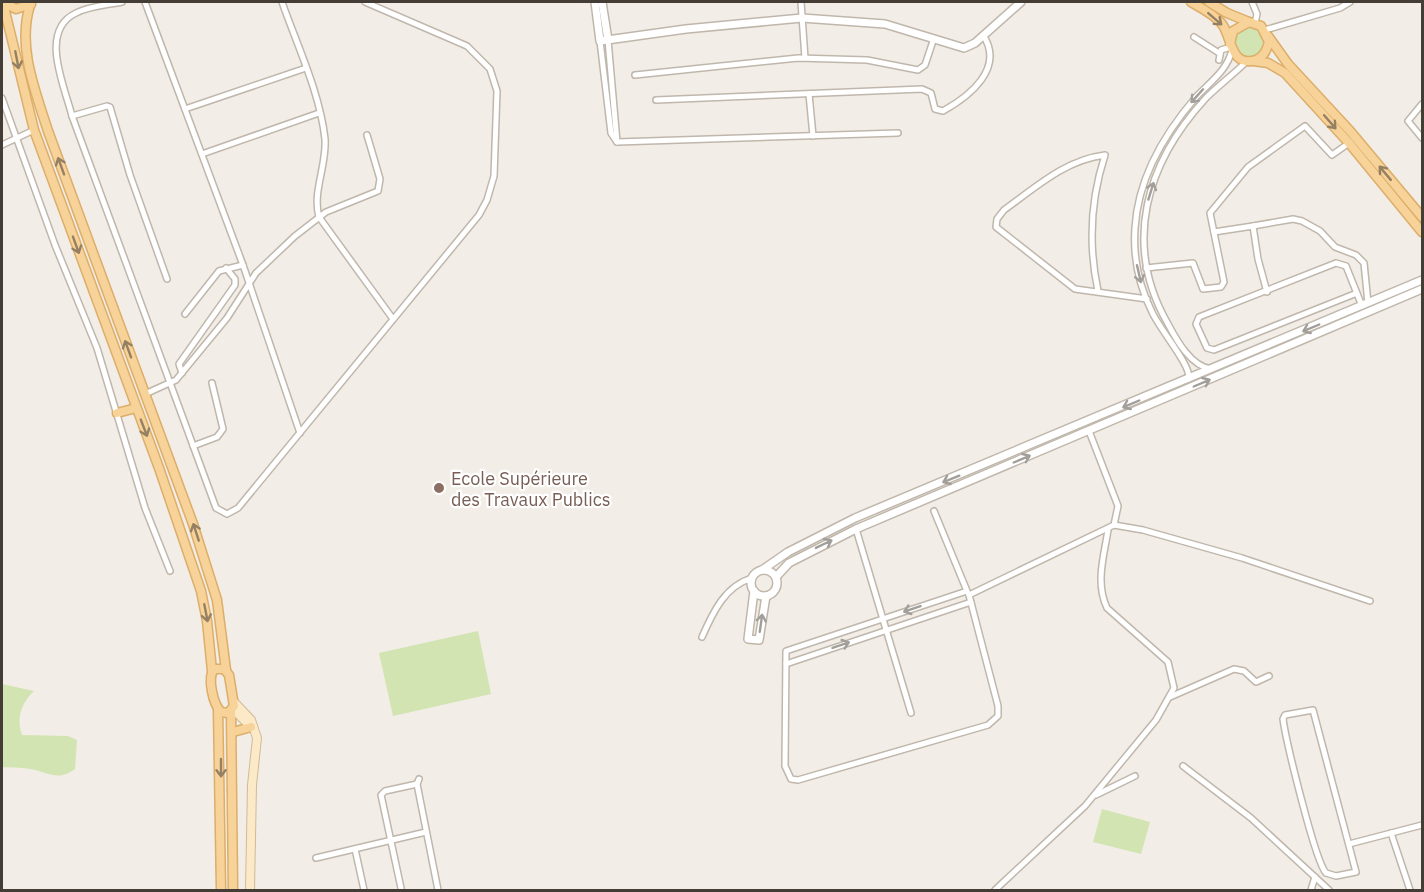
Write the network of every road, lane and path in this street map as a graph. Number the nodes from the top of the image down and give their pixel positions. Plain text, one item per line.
1 (122, 2) edge
2 (145, 2) edge
3 (282, 2) edge
4 (365, 2) edge
5 (595, 2) edge
6 (602, 2) edge
7 (801, 2) edge
8 (1021, 2) edge
9 (1191, 2) edge
10 (1209, 2) edge
11 (1350, 2) edge
12 (2, 3) edge
13 (32, 3) edge
14 (1254, 3) edge
15 (802, 18) junction
16 (1252, 23) junction
17 (1267, 33) junction
18 (983, 35) junction
19 (13, 37) junction
20 (25, 37) junction
21 (934, 38) junction
22 (1194, 38) dead end
23 (604, 41) junction
24 (1231, 47) junction
25 (1219, 53) junction
26 (805, 58) junction
27 (1219, 60) dead end
28 (1251, 61) junction
29 (306, 68) junction
30 (635, 75) dead end
31 (809, 94) junction
32 (2, 98) edge
33 (656, 100) dead end
34 (1422, 104) edge
35 (185, 109) junction
36 (320, 113) junction
37 (72, 116) junction
38 (34, 130) junction
39 (898, 133) dead end
40 (367, 135) dead end
41 (813, 136) junction
42 (16, 137) junction
43 (1422, 138) edge
44 (1349, 143) junction
45 (2, 145) edge
46 (202, 154) junction
47 (319, 217) junction
48 (1422, 218) edge
49 (1253, 226) junction
50 (1214, 232) junction
51 (1422, 232) edge
52 (243, 265) junction
53 (226, 268) junction
54 (1146, 268) junction
55 (167, 279) dead end
56 (1422, 280) edge
57 (249, 283) junction
58 (1422, 289) edge
59 (1098, 291) junction
60 (1267, 292) junction
61 (1357, 292) junction
62 (1147, 298) junction
63 (1365, 305) junction
64 (185, 314) dead end
65 (393, 319) junction
66 (1213, 369) junction
67 (182, 373) junction
68 (1189, 380) junction
69 (212, 383) dead end
70 (170, 384) junction
71 (145, 394) junction
72 (136, 408) junction
73 (117, 413) junction
74 (1089, 431) junction
75 (300, 433) junction
76 (193, 446) junction
77 (934, 511) dead end
78 (1114, 525) junction
79 (856, 529) junction
80 (1108, 530) junction
81 (762, 570) junction
82 (170, 571) dead end
83 (776, 577) junction
84 (752, 578) junction
85 (754, 591) junction
86 (968, 593) junction
87 (766, 596) junction
88 (1370, 601) dead end
89 (971, 603) junction
90 (883, 619) junction
91 (886, 630) junction
92 (702, 636) dead end
93 (786, 664) junction
94 (212, 670) junction
95 (226, 670) junction
96 (1269, 676) dead end
97 (1170, 697) junction
98 (233, 707) junction
99 (218, 709) junction
100 (911, 712) dead end
101 (254, 729) junction
102 (233, 732) junction
103 (1183, 766) dead end
104 (1135, 776) dead end
105 (1093, 796) junction
106 (1422, 825) edge
107 (426, 832) junction
108 (1391, 833) junction
109 (390, 841) junction
110 (1349, 844) junction
111 (355, 849) junction
112 (316, 858) dead end
113 (1315, 877) junction
114 (401, 888) dead end
115 (221, 891) edge
116 (233, 891) edge
117 (250, 891) edge
118 (364, 891) edge
119 (438, 891) edge
120 (995, 891) edge
121 (1311, 891) edge
122 (1329, 891) edge
123 (1410, 891) edge

1 - 37 street
2 - 35 street
3 - 29 street
4 - 65 street
5 - 23 street
6 - 23 street
7 - 15 street
8 - 18 street
9 -> 24 main road
10 - 16 main road
11 - 17 street
12 - 13 main road
12 - 19 main road
13 - 20 main road
14 - 16 street
15 - 21 street
15 - 23 street
15 - 26 street
16 - 17 main road
16 - 24 main road
17 - 28 main road
48 -> 17 main road
18 - 21 street
18 - 31 street
19 - 20 main road
19 -> 38 main road
71 -> 20 main road
21 - 26 street
22 - 25 street
23 - 41 street
24 - 25 street
24 - 28 main road
24 -> 62 street
25 - 27 street
26 - 30 street
28 -> 44 main road
54 -> 28 street
29 - 35 street
29 - 36 street
31 - 33 street
31 - 41 street
32 - 42 street
34 - 43 street
35 - 46 street
36 - 46 street
36 - 47 street
37 - 55 street
37 - 70 street
38 - 42 street
38 -> 72 main road
39 - 41 street
40 - 47 street
42 - 45 street
42 - 73 street
44 - 50 street
44 - 51 main road
46 - 52 street
47 - 57 street
47 - 65 street
49 - 50 street
49 - 60 street
49 - 63 street
50 - 54 street
52 - 53 street
52 - 57 street
53 - 64 street
53 - 67 street
54 - 66 street
56 - 63 street
57 - 67 street
57 - 75 street
74 -> 58 street
59 - 59 street
59 - 62 street
60 - 61 street
60 - 61 street
61 - 63 street
62 - 68 street
63 -> 66 street
65 - 75 street
66 - 68 street
67 - 70 street
68 -> 81 street
69 - 76 street
70 - 71 street
70 - 76 street
95 -> 71 main road
72 - 73 main road
72 -> 94 main road
73 - 82 street
74 - 78 street
79 -> 74 street
75 - 76 street
77 - 86 street
78 - 80 street
78 - 88 street
83 -> 79 street
79 - 90 street
80 - 86 street
80 - 97 street
81 - 83 street
81 - 84 street
83 - 87 street
84 - 85 street
84 - 92 street
85 - 87 street
85 -> 87 street
86 - 89 street
86 -> 90 street
89 - 91 street
89 - 93 street
90 - 91 street
90 - 93 street
93 -> 91 street
91 - 100 street
94 - 95 main road
94 - 99 main road
95 - 98 main road
96 - 97 street
97 - 105 street
98 - 99 main road
98 - 101 main road
98 - 102 main road
99 -> 115 main road
101 - 102 main road
101 - 117 main road
102 - 116 main road
103 - 113 street
104 - 105 street
105 - 120 street
106 - 108 street
107 - 109 street
107 - 109 street
107 - 119 street
108 - 110 street
108 - 123 street
109 - 111 street
109 - 114 street
110 - 110 street
111 - 112 street
111 - 118 street
113 - 121 street
113 - 122 street

